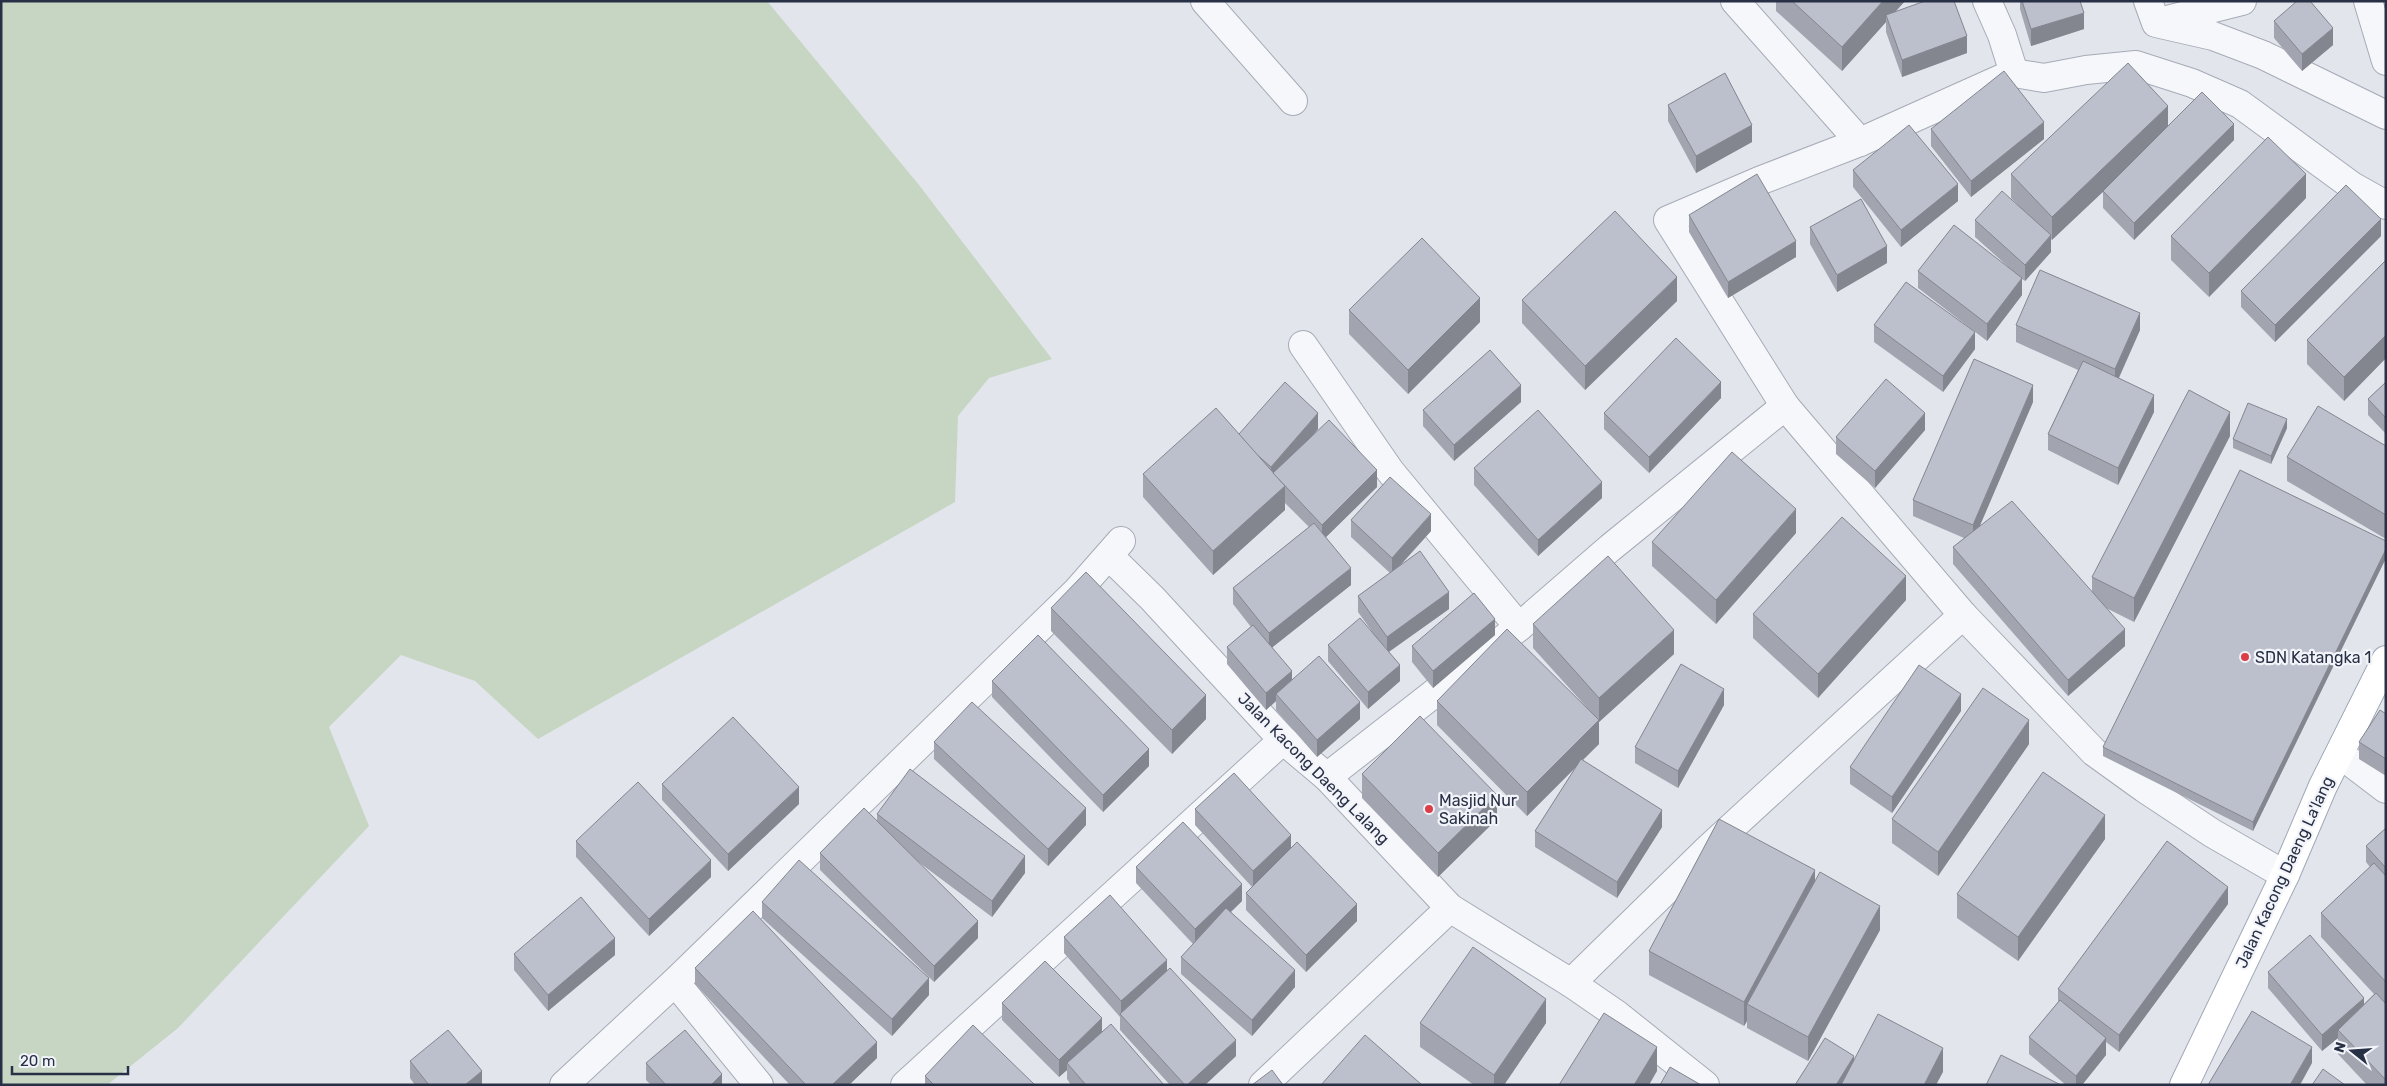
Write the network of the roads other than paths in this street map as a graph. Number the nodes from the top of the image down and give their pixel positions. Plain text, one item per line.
1 (1204, 1) edge
2 (1735, 1) edge
3 (1988, 1) edge
4 (2242, 1) edge
5 (2368, 1) edge
6 (2152, 12) edge
7 (2386, 61) edge
8 (2014, 73) junction
9 (1293, 101) dead end
10 (2386, 115) edge
11 (1860, 142) junction
12 (2386, 205) edge
13 (1303, 345) dead end
14 (1785, 406) junction
15 (1963, 615) junction
16 (1519, 627) junction
17 (2386, 660) edge
18 (1283, 740) junction
19 (2340, 754) junction
20 (1327, 777) junction
21 (2386, 789) edge
22 (2285, 875) junction
23 (1450, 908) junction
24 (675, 982) junction
25 (1572, 983) junction
26 (564, 1085) edge
27 (758, 1085) edge
28 (905, 1085) edge
29 (1262, 1085) edge
30 (1705, 1085) edge
31 (2184, 1085) edge

1 - 9 street
2 - 11 street
3 - 8 street
4 - 6 street
5 - 7 street
6 - 10 street
8 - 11 street
8 - 12 street
11 - 14 street
13 - 16 street
14 - 15 street
14 - 16 street
15 - 22 street
15 - 25 street
16 - 20 street
17 - 19 main road, Jalan Kacong Daeng La'lang
18 - 20 street, Jalan Kacong Daeng Lalang
18 - 24 street, Jalan Kacong Daeng Lalang
18 - 28 street
19 - 21 street
19 - 22 main road, Jalan Kacong Daeng La'lang
20 - 23 street, Jalan Kacong Daeng Lalang
22 - 31 main road, Jalan Kacong Daeng La'lang
23 - 25 street, Jalan Kacong Daeng Lalang
23 - 29 street
24 - 26 street
24 - 27 street
25 - 30 street, Jalan Kacong Daeng Lalang

